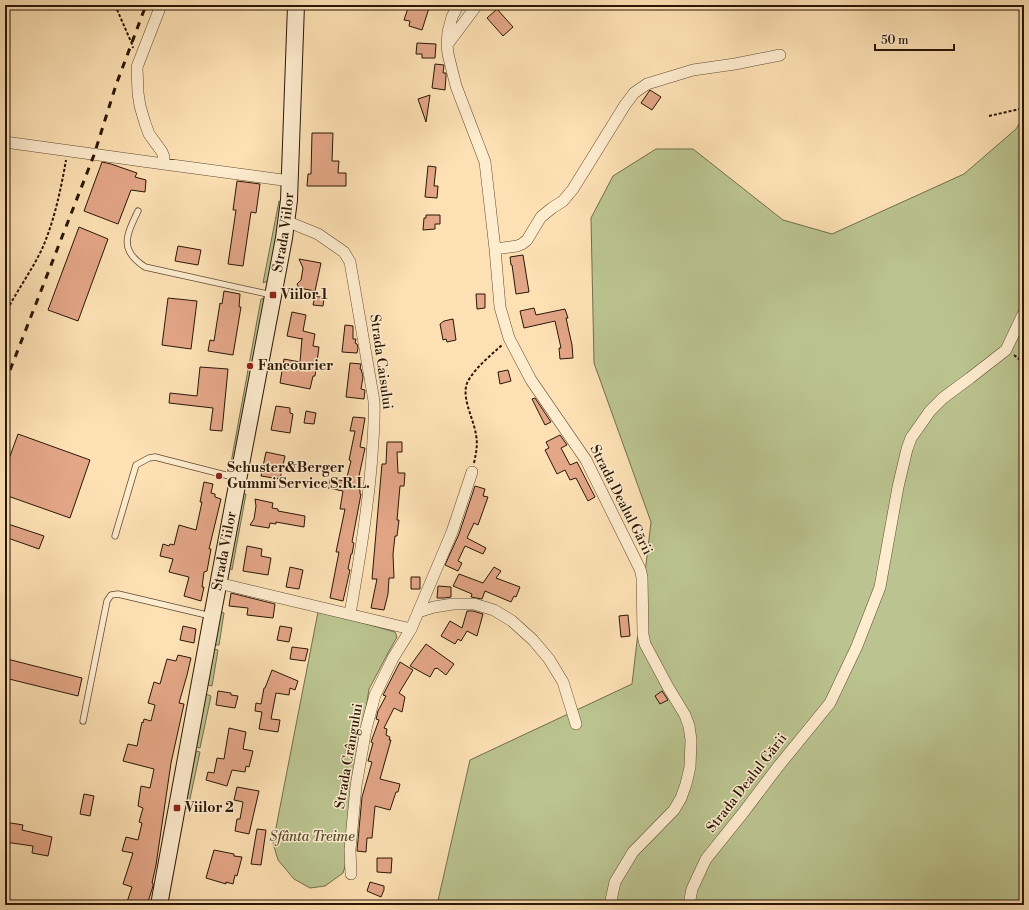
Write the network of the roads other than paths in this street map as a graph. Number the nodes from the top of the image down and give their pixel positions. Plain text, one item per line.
1 (161, 5) edge
2 (296, 5) edge
3 (458, 5) edge
4 (477, 5) edge
5 (446, 45) junction
6 (780, 55) dead end
7 (7, 142) edge
8 (164, 164) junction
9 (290, 181) junction
10 (138, 211) dead end
11 (286, 221) junction
12 (495, 249) junction
13 (273, 295) junction
14 (1024, 312) edge
15 (472, 472) road end
16 (239, 478) junction
17 (115, 536) dead end
18 (218, 583) junction
19 (418, 612) junction
20 (350, 614) junction
21 (212, 616) junction
22 (411, 629) junction
23 (83, 721) dead end
24 (576, 724) dead end
25 (350, 874) dead end
26 (159, 905) edge
27 (610, 905) edge
28 (689, 905) edge

1 - 8 street
2 - 9 street, Strada Viilor
3 - 5 street, Strada Dealul Gării
4 - 5 street
5 - 12 street, Strada Dealul Gării
6 - 12 street
7 - 8 street
8 - 9 street
9 - 11 street, Strada Viilor
10 - 13 lane
11 - 13 street, Strada Viilor
11 - 20 street, Strada Caisului
12 - 27 street, Strada Dealul Gării
13 - 16 street, Strada Viilor
14 - 28 street, Strada Dealul Gării
15 - 19 street, Strada Crângului
16 - 17 lane
16 - 18 street, Strada Viilor
18 - 20 street
18 - 21 street, Strada Viilor
19 - 22 street, Strada Crângului
19 - 24 street
20 - 22 street
21 - 23 lane
21 - 26 street, Strada Viilor
22 - 25 street, Strada Crângului

